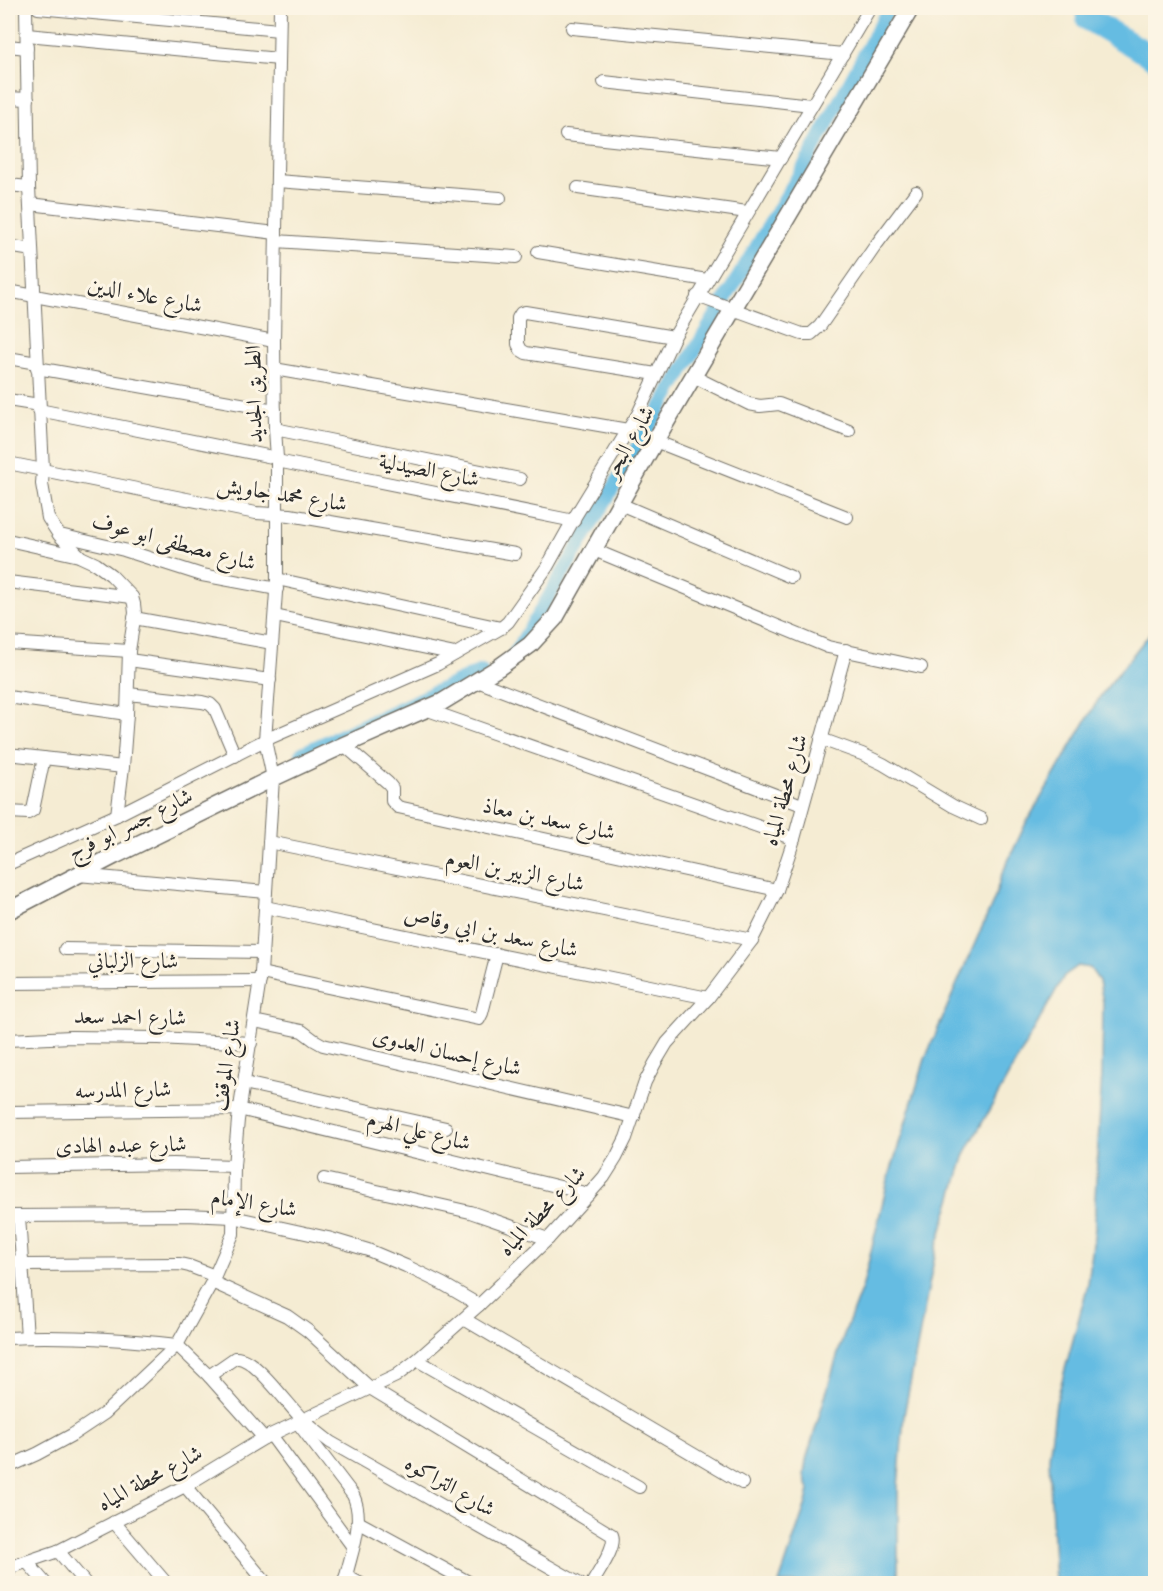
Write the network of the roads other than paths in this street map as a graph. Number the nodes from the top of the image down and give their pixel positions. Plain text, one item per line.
1 (26, 8) edge
2 (38, 8) edge
3 (280, 8) edge
4 (870, 8) edge
5 (911, 8) edge
6 (573, 28) dead end
7 (279, 30) junction
8 (27, 41) junction
9 (8, 46) edge
10 (843, 54) junction
11 (279, 59) junction
12 (604, 82) dead end
13 (8, 98) edge
14 (28, 99) junction
15 (811, 105) junction
16 (566, 135) dead end
17 (781, 158) junction
18 (277, 181) junction
19 (8, 185) edge
20 (29, 187) junction
21 (578, 188) dead end
22 (916, 192) dead end
23 (500, 198) dead end
24 (30, 204) junction
25 (747, 212) junction
26 (276, 237) junction
27 (8, 246) edge
28 (32, 250) junction
29 (538, 252) dead end
30 (516, 257) dead end
31 (707, 280) junction
32 (8, 291) edge
33 (33, 296) junction
34 (697, 296) junction
35 (733, 309) junction
36 (674, 337) junction
37 (274, 341) junction
38 (8, 358) edge
39 (37, 365) junction
40 (274, 369) junction
41 (656, 374) junction
42 (693, 376) junction
43 (8, 400) edge
44 (39, 407) junction
45 (275, 410) junction
46 (275, 429) junction
47 (628, 430) junction
48 (849, 431) dead end
49 (655, 441) junction
50 (277, 459) junction
51 (8, 463) edge
52 (43, 469) junction
53 (520, 479) dead end
54 (620, 504) junction
55 (278, 514) junction
56 (847, 517) dead end
57 (573, 520) junction
58 (59, 535) junction
59 (8, 540) edge
60 (594, 550) junction
61 (515, 554) dead end
62 (81, 556) junction
63 (791, 577) dead end
64 (8, 582) edge
65 (277, 584) junction
66 (132, 597) junction
67 (275, 616) junction
68 (134, 618) junction
69 (501, 628) junction
70 (8, 643) edge
71 (272, 643) junction
72 (846, 650) junction
73 (454, 654) junction
74 (129, 656) junction
75 (921, 667) dead end
76 (270, 680) junction
77 (477, 681) junction
78 (128, 694) junction
79 (8, 697) edge
80 (425, 709) junction
81 (127, 714) junction
82 (821, 739) junction
83 (265, 740) junction
84 (344, 745) junction
85 (8, 754) edge
86 (236, 756) junction
87 (44, 758) junction
88 (123, 767) junction
89 (273, 778) junction
90 (802, 805) junction
91 (8, 812) edge
92 (117, 814) junction
93 (981, 819) dead end
94 (794, 839) junction
95 (269, 842) junction
96 (8, 864) edge
97 (78, 875) junction
98 (777, 890) junction
99 (266, 892) junction
100 (265, 907) junction
101 (8, 911) edge
102 (752, 940) junction
103 (65, 949) dead end
104 (262, 952) junction
105 (497, 954) junction
106 (260, 977) junction
107 (8, 983) edge
108 (708, 998) junction
109 (254, 1021) junction
110 (8, 1040) edge
111 (251, 1043) junction
112 (244, 1083) junction
113 (239, 1109) junction
114 (8, 1112) edge
115 (634, 1117) junction
116 (446, 1128) dead end
117 (234, 1166) junction
118 (8, 1167) edge
119 (324, 1179) dead end
120 (589, 1194) junction
121 (14, 1216) edge
122 (233, 1217) junction
123 (548, 1239) junction
124 (8, 1262) edge
125 (22, 1263) junction
126 (213, 1279) junction
127 (479, 1305) junction
128 (464, 1319) junction
129 (27, 1337) junction
130 (8, 1338) edge
131 (177, 1345) junction
132 (417, 1360) junction
133 (209, 1376) junction
134 (370, 1388) junction
135 (300, 1421) junction
136 (267, 1436) junction
137 (8, 1467) edge
138 (742, 1483) dead end
139 (185, 1486) junction
140 (639, 1487) dead end
141 (114, 1522) junction
142 (358, 1522) junction
143 (353, 1547) junction
144 (58, 1551) junction
145 (27, 1562) junction
146 (8, 1568) edge
147 (344, 1580) edge
148 (46, 1584) edge
149 (86, 1584) edge
150 (167, 1584) edge
151 (267, 1584) edge
152 (361, 1584) edge
153 (472, 1584) edge
154 (580, 1584) edge
155 (592, 1584) edge

1 - 8 street
2 - 7 street
3 - 7 street, الطريق الجديد
4 - 10 street
5 - 35 street, شارع البحر
6 - 10 street
7 - 11 street, الطريق الجديد
8 - 9 street
8 - 11 street
8 - 14 street
10 - 15 street
11 - 18 street, الطريق الجديد
12 - 15 street
13 - 14 street
14 - 20 street
15 - 17 street
16 - 17 street
17 - 25 street
18 - 23 street
18 - 26 street, الطريق الجديد
19 - 20 street
20 - 24 street
21 - 25 street
22 - 35 street
24 - 26 street
24 - 28 street
25 - 31 street
26 - 30 street
26 - 37 street, الطريق الجديد
27 - 28 street
28 - 33 street
29 - 31 street
31 - 34 street
32 - 33 street, شارع علاء الدين
33 - 37 street, شارع علاء الدين
33 - 39 street
34 - 35 street
34 - 36 street
35 - 42 street, شارع البحر
36 - 41 street
36 - 41 street
37 - 40 street, الطريق الجديد
38 - 39 street
39 - 44 street
39 - 45 street
40 - 45 street, الطريق الجديد
40 - 47 street
41 - 47 street
42 - 48 street
42 - 49 street, شارع البحر
43 - 44 street, شارع الصيدلية
44 - 50 street, شارع الصيدلية
44 - 52 street
45 - 46 street, الطريق الجديد
46 - 50 street, الطريق الجديد
46 - 53 street
47 - 57 street
49 - 54 street, شارع البحر
49 - 56 street
50 - 55 street, الطريق الجديد
50 - 57 street, شارع الصيدلية
51 - 52 street, شارع محمد جاويش
52 - 55 street, شارع محمد جاويش
52 - 58 street
54 - 60 street, شارع البحر
54 - 63 street
55 - 61 street, شارع محمد جاويش
55 - 65 street, الطريق الجديد
57 - 69 street
58 - 62 street
58 - 65 street, شارع مصطفى ابو عوف
59 - 62 street
60 - 72 street
60 - 77 street, شارع البحر
62 - 66 street
64 - 66 street
65 - 67 street, الطريق الجديد
65 - 69 street, شارع مصطفى ابو عوف
66 - 68 street
67 - 71 street, الطريق الجديد
67 - 73 street
68 - 71 street
68 - 74 street
69 - 73 street
70 - 74 street
71 - 76 street, الطريق الجديد
72 - 75 street
72 - 82 street, شارع محطة المياه
73 - 83 street
74 - 76 street
74 - 78 street
76 - 83 street, الطريق الجديد
77 - 80 street, شارع البحر
77 - 90 street
78 - 81 street
78 - 86 street
79 - 81 street
80 - 84 street, شارع البحر
80 - 94 street
81 - 88 street
82 - 90 street, شارع محطة المياه
82 - 93 street
83 - 86 street
83 - 89 street, الطريق الجديد
84 - 89 street, شارع البحر
84 - 98 street, شارع سعد بن معاذ
85 - 87 street
86 - 92 street
87 - 88 street
87 - 91 street
88 - 92 street
89 - 95 street, شارع الموقف
89 - 97 street, شارع جسر ابو فرج
90 - 94 street, شارع محطة المياه
92 - 96 street
94 - 98 street, شارع محطة المياه
95 - 99 street, شارع الموقف
95 - 102 street, شارع الزبير بن العوم
97 - 99 street
97 - 101 street, شارع جسر ابو فرج
98 - 102 street, شارع محطة المياه
99 - 100 street, شارع الموقف
100 - 104 street, شارع الموقف
100 - 105 street, شارع سعد بن ابي وقاص
102 - 108 street, شارع محطة المياه
103 - 104 street
104 - 106 street, شارع الموقف
105 - 106 street, شارع الزلباني
105 - 108 street, شارع سعد بن ابي وقاص
106 - 107 street, شارع الزلباني
106 - 109 street, شارع الموقف
108 - 115 street, شارع محطة المياه
109 - 111 street, شارع الموقف
109 - 115 street, شارع إحسان العدوى
110 - 111 street, شارع احمد سعد
111 - 112 street, شارع الموقف
112 - 113 street, شارع الموقف
112 - 116 street
113 - 114 street, شارع المدرسه
113 - 117 street, شارع الموقف
113 - 120 street, شارع علي الهرم
115 - 120 street, شارع محطة المياه
117 - 118 street, شارع عبده الهادى
117 - 122 street, شارع الموقف
119 - 123 street
120 - 123 street, شارع محطة المياه
121 - 122 street, شارع الإمام
121 - 125 street
122 - 126 street, شارع الموقف
122 - 127 street, شارع الإمام
123 - 127 street, شارع محطة المياه
124 - 125 street
125 - 126 street
125 - 129 street
126 - 131 street, شارع الموقف
126 - 134 street
127 - 128 street, شارع محطة المياه
128 - 132 street, شارع محطة المياه
128 - 138 street
129 - 130 street
129 - 131 street
131 - 133 street
131 - 137 street, شارع الموقف
132 - 134 street, شارع محطة المياه
132 - 140 street
133 - 135 street
133 - 136 street
134 - 135 street, شارع محطة المياه
134 - 155 street
135 - 136 street, شارع محطة المياه
135 - 142 street
135 - 154 street, شارع التراكوه
136 - 139 street, شارع محطة المياه
136 - 143 street
139 - 141 street, شارع محطة المياه
139 - 151 street
141 - 144 street, شارع محطة المياه
141 - 150 street
142 - 143 street
142 - 153 street
143 - 147 street
144 - 145 street, شارع محطة المياه
144 - 149 street
145 - 146 street, شارع محطة المياه
145 - 148 street
147 - 152 street

